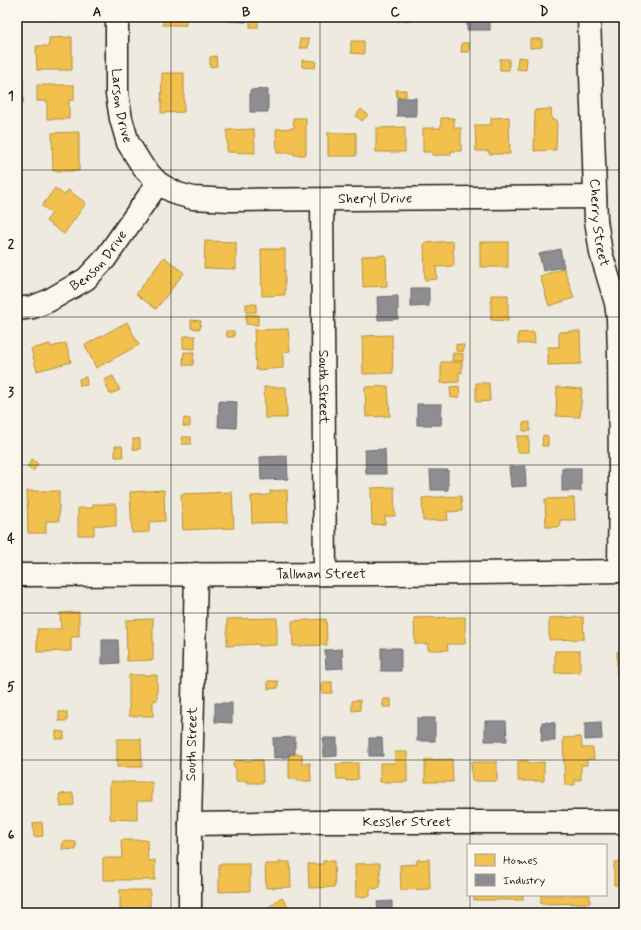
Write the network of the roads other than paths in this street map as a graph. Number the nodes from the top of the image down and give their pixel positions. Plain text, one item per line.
1 (117, 17) edge
2 (589, 17) edge
3 (158, 183) junction
4 (595, 197) junction
5 (322, 200) junction
6 (17, 309) edge
7 (622, 571) edge
8 (196, 574) junction
9 (325, 574) junction
10 (17, 575) edge
11 (624, 822) edge
12 (190, 824) junction
13 (190, 913) edge

1 - 3 street, Larson Drive
2 - 4 street, Cherry Street
3 - 5 street, Sheryl Drive
3 - 6 street, Benson Drive
4 - 5 street, Sheryl Drive
4 - 7 street, Cherry Street
5 - 9 street, South Street
7 - 9 street, Tallman Street
8 - 9 street, Tallman Street
8 - 10 street, Tallman Street
8 - 12 street, South Street
11 - 12 street, Kessler Street
12 - 13 street, South Street

